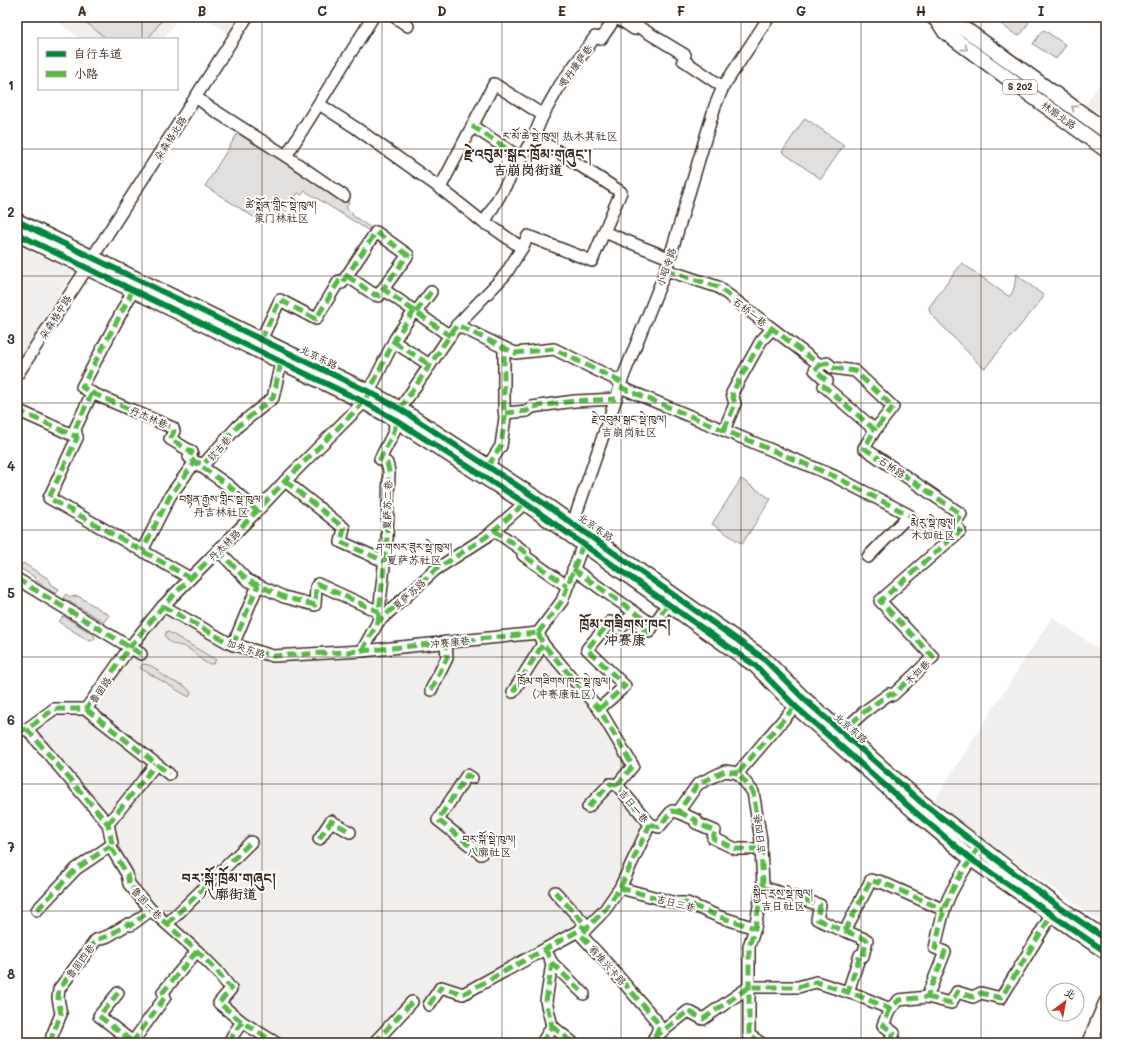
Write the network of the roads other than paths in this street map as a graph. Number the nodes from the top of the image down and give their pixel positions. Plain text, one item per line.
1 (247, 17) edge
2 (372, 17) edge
3 (394, 17) edge
4 (769, 17) edge
5 (943, 21) edge
6 (408, 26) dead end
7 (723, 87) junction
8 (196, 97) junction
9 (319, 104) junction
10 (542, 116) junction
11 (472, 126) junction
12 (1106, 131) edge
13 (534, 136) junction
14 (1106, 150) edge
15 (286, 156) junction
16 (522, 158) junction
17 (440, 188) junction
18 (344, 196) dead end
19 (17, 221) edge
20 (484, 223) junction
21 (604, 232) junction
22 (17, 234) edge
23 (522, 248) junction
24 (669, 258) junction
25 (90, 263) junction
26 (666, 270) junction
27 (347, 276) junction
28 (383, 289) junction
29 (132, 290) junction
30 (431, 292) dead end
31 (415, 312) junction
32 (458, 325) junction
33 (772, 329) junction
34 (450, 336) junction
35 (261, 340) junction
36 (394, 342) junction
37 (504, 348) junction
38 (281, 362) junction
39 (430, 365) junction
40 (820, 365) junction
41 (17, 374) edge
42 (620, 385) junction
43 (92, 393) junction
44 (367, 397) junction
45 (616, 399) junction
46 (17, 410) edge
47 (505, 413) junction
48 (397, 414) junction
49 (724, 430) junction
50 (875, 430) junction
51 (77, 436) junction
52 (195, 462) junction
53 (488, 466) junction
54 (285, 481) junction
55 (525, 503) junction
56 (257, 511) junction
57 (573, 523) junction
58 (494, 530) junction
59 (583, 544) junction
60 (218, 550) junction
61 (142, 551) junction
62 (868, 557) dead end
63 (384, 561) junction
64 (574, 569) junction
65 (190, 578) junction
66 (17, 579) edge
67 (258, 585) junction
68 (568, 586) junction
69 (880, 601) joint
70 (668, 604) junction
71 (163, 606) junction
72 (379, 617) junction
73 (653, 625) junction
74 (538, 633) junction
75 (446, 642) junction
76 (543, 644) junction
77 (233, 645) junction
78 (130, 647) junction
79 (362, 651) junction
80 (141, 654) dead end
81 (431, 690) dead end
82 (513, 692) dead end
83 (795, 706) junction
84 (599, 709) junction
85 (86, 710) junction
86 (22, 730) edge
87 (842, 732) junction
88 (156, 764) junction
89 (738, 773) junction
90 (169, 774) dead end
91 (472, 778) dead end
92 (617, 785) junction
93 (588, 807) dead end
94 (678, 812) junction
95 (108, 824) junction
96 (650, 824) junction
97 (350, 832) dead end
98 (319, 839) dead end
99 (250, 842) dead end
100 (110, 846) junction
101 (978, 846) junction
102 (761, 849) junction
103 (481, 854) dead end
104 (971, 859) junction
105 (762, 887) junction
106 (620, 888) junction
107 (556, 892) dead end
108 (37, 910) dead end
109 (152, 910) junction
110 (944, 910) junction
111 (1050, 914) junction
112 (168, 924) junction
113 (755, 928) junction
114 (584, 929) junction
115 (845, 931) junction
116 (1106, 938) edge
117 (197, 951) junction
118 (546, 951) junction
119 (1106, 952) edge
120 (552, 963) junction
121 (749, 988) junction
122 (848, 992) junction
123 (118, 993) dead end
124 (462, 993) dead end
125 (584, 994) dead end
126 (927, 997) junction
127 (412, 1002) dead end
128 (1106, 1003) edge
129 (429, 1006) dead end
130 (890, 1009) junction
131 (242, 1022) junction
132 (552, 1026) junction
133 (1106, 1039) edge
134 (655, 1041) edge
135 (51, 1043) edge
136 (133, 1043) edge
137 (229, 1043) edge
138 (276, 1043) edge
139 (374, 1043) edge
140 (542, 1043) edge
141 (573, 1043) edge
142 (761, 1043) edge
143 (896, 1043) edge
144 (1089, 1043) edge
145 (1104, 1043) edge

1 - 8 street, 朵森格北路
2 - 9 street
3 - 6 street
4 - 7 street, 小昭寺路
12 -> 5 main road, 林廓北路 / S 202
5 -> 14 main road, 林廓北路 / S 202
7 - 10 street, 噶丹康萨巷
7 - 24 street, 小昭寺路
8 - 15 street
8 - 25 street, 朵森格北路
9 - 15 street
9 - 17 street
10 - 11 street
10 - 13 street, 噶丹康萨巷
11 - 16 street
11 - 17 street
13 - 16 street, 噶丹康萨巷
13 - 21 street
15 - 18 street
16 - 20 street, 噶丹康萨巷
17 - 20 street
19 - 25 main road, 北京东路
20 - 23 street
21 - 23 street
21 - 24 street
22 - 25 main road, 北京东路
23 - 32 street
24 - 26 street, 小昭寺路
25 - 29 main road, 北京东路
25 - 35 main road, 北京东路
25 - 41 street, 朵森格中路
26 - 33 street, 石桥一巷
26 - 42 street, 小昭寺路
27 - 28 street
27 - 28 street
27 - 35 street
28 - 31 street
29 - 38 main road, 北京东路
29 - 43 street
30 - 31 street, 丹杰林路
31 - 34 street
31 - 36 street, 丹杰林路
32 - 34 street
32 - 37 street
33 - 40 street
33 - 49 street, 石桥一巷
34 - 39 street
35 - 44 main road, 北京东路
36 - 39 street
36 - 44 street, 丹杰林路
37 - 42 street
37 - 47 street
38 - 44 main road, 北京东路
38 - 52 street, 钦古巷
39 - 48 street
40 - 50 street
40 - 50 street
42 - 45 street, 小昭寺路
42 - 49 street
43 - 51 street
43 - 52 street, 丹杰林巷
44 - 48 main road, 北京东路
44 - 54 street, 丹杰林路
45 - 47 street
45 - 57 street, 小昭寺路
46 - 51 street
47 - 53 street
48 - 53 main road, 北京东路
48 - 55 main road, 北京东路
48 - 63 street, 夏萨苏二巷
49 - 62 street
50 - 69 street, 石桥路
51 - 61 street
52 - 56 street, 钦古巷
52 - 61 street
53 - 57 main road, 北京东路
54 - 56 street, 丹杰林路
54 - 63 street
55 - 58 street, 夏萨苏路
55 - 59 main road, 北京东路
56 - 60 street, 丹杰林路
57 - 87 main road, 北京东路
58 - 68 street
58 - 72 street, 夏萨苏路
59 - 64 street
59 - 70 main road, 北京东路
60 - 65 street, 丹杰林路
60 - 67 street
61 - 65 street
63 - 72 street, 夏萨苏二巷
64 - 68 street
64 - 73 street
65 - 71 street, 丹杰林路
66 - 78 street
67 - 72 street
67 - 77 street
68 - 74 street
69 - 87 street, 木如巷
70 - 73 street
70 - 83 main road, 北京东路
71 - 77 street, 加央东路
71 - 78 street, 丹杰林路
72 - 79 street, 夏萨苏路
73 - 84 street
74 - 75 street, 冲赛康巷
74 - 76 street, 吉日一巷
75 - 79 street, 冲赛康巷
75 - 81 street
76 - 82 street
76 - 84 street, 吉日一巷
77 - 79 street, 加央东路
78 - 80 street
78 - 85 street, 鲁固路
83 - 89 street
83 - 104 main road, 北京东路
84 - 92 street, 吉日一巷
85 - 86 street, 鲁固路
85 - 88 street
86 - 95 street
87 - 101 main road, 北京东路
88 - 90 street
88 - 95 street
89 - 94 street
89 - 102 street, 吉日四巷
91 - 103 street
92 - 93 street
92 - 96 street, 吉日一巷
94 - 96 street
94 - 102 street
95 - 100 street, 鲁固一巷
96 - 106 street, 吉日一巷
97 - 98 street
99 - 112 street
100 - 108 street
100 - 109 street, 鲁固一巷
101 - 104 street
101 - 116 main road, 北京东路
102 - 105 street, 吉日四巷
104 - 110 street
104 - 111 main road, 北京东路
105 - 113 street, 吉日四巷
105 - 115 street
106 - 113 street, 吉日三巷
106 - 114 street, 吉日一巷
107 - 114 street, 翁堆兴卡路
109 - 112 street, 鲁固一巷
109 - 135 street, 鲁固四巷
110 - 115 street
110 - 126 street
111 - 119 main road, 北京东路
111 - 126 street
112 - 117 street, 鲁固一巷
113 - 121 street, 吉日四巷
114 - 118 street
114 - 129 street
114 - 134 street, 翁堆兴卡路
115 - 122 street
117 - 131 street, 鲁固一巷
117 - 136 street
118 - 120 street
118 - 124 street
120 - 125 street
120 - 132 street
121 - 122 street
121 - 134 street
121 - 142 street, 吉日四巷
122 - 130 street
123 - 136 street
126 - 130 street
127 - 139 street
128 - 144 main road
130 - 143 street
131 - 137 street
131 - 138 street
132 - 140 street
132 - 141 street
133 - 145 main road

